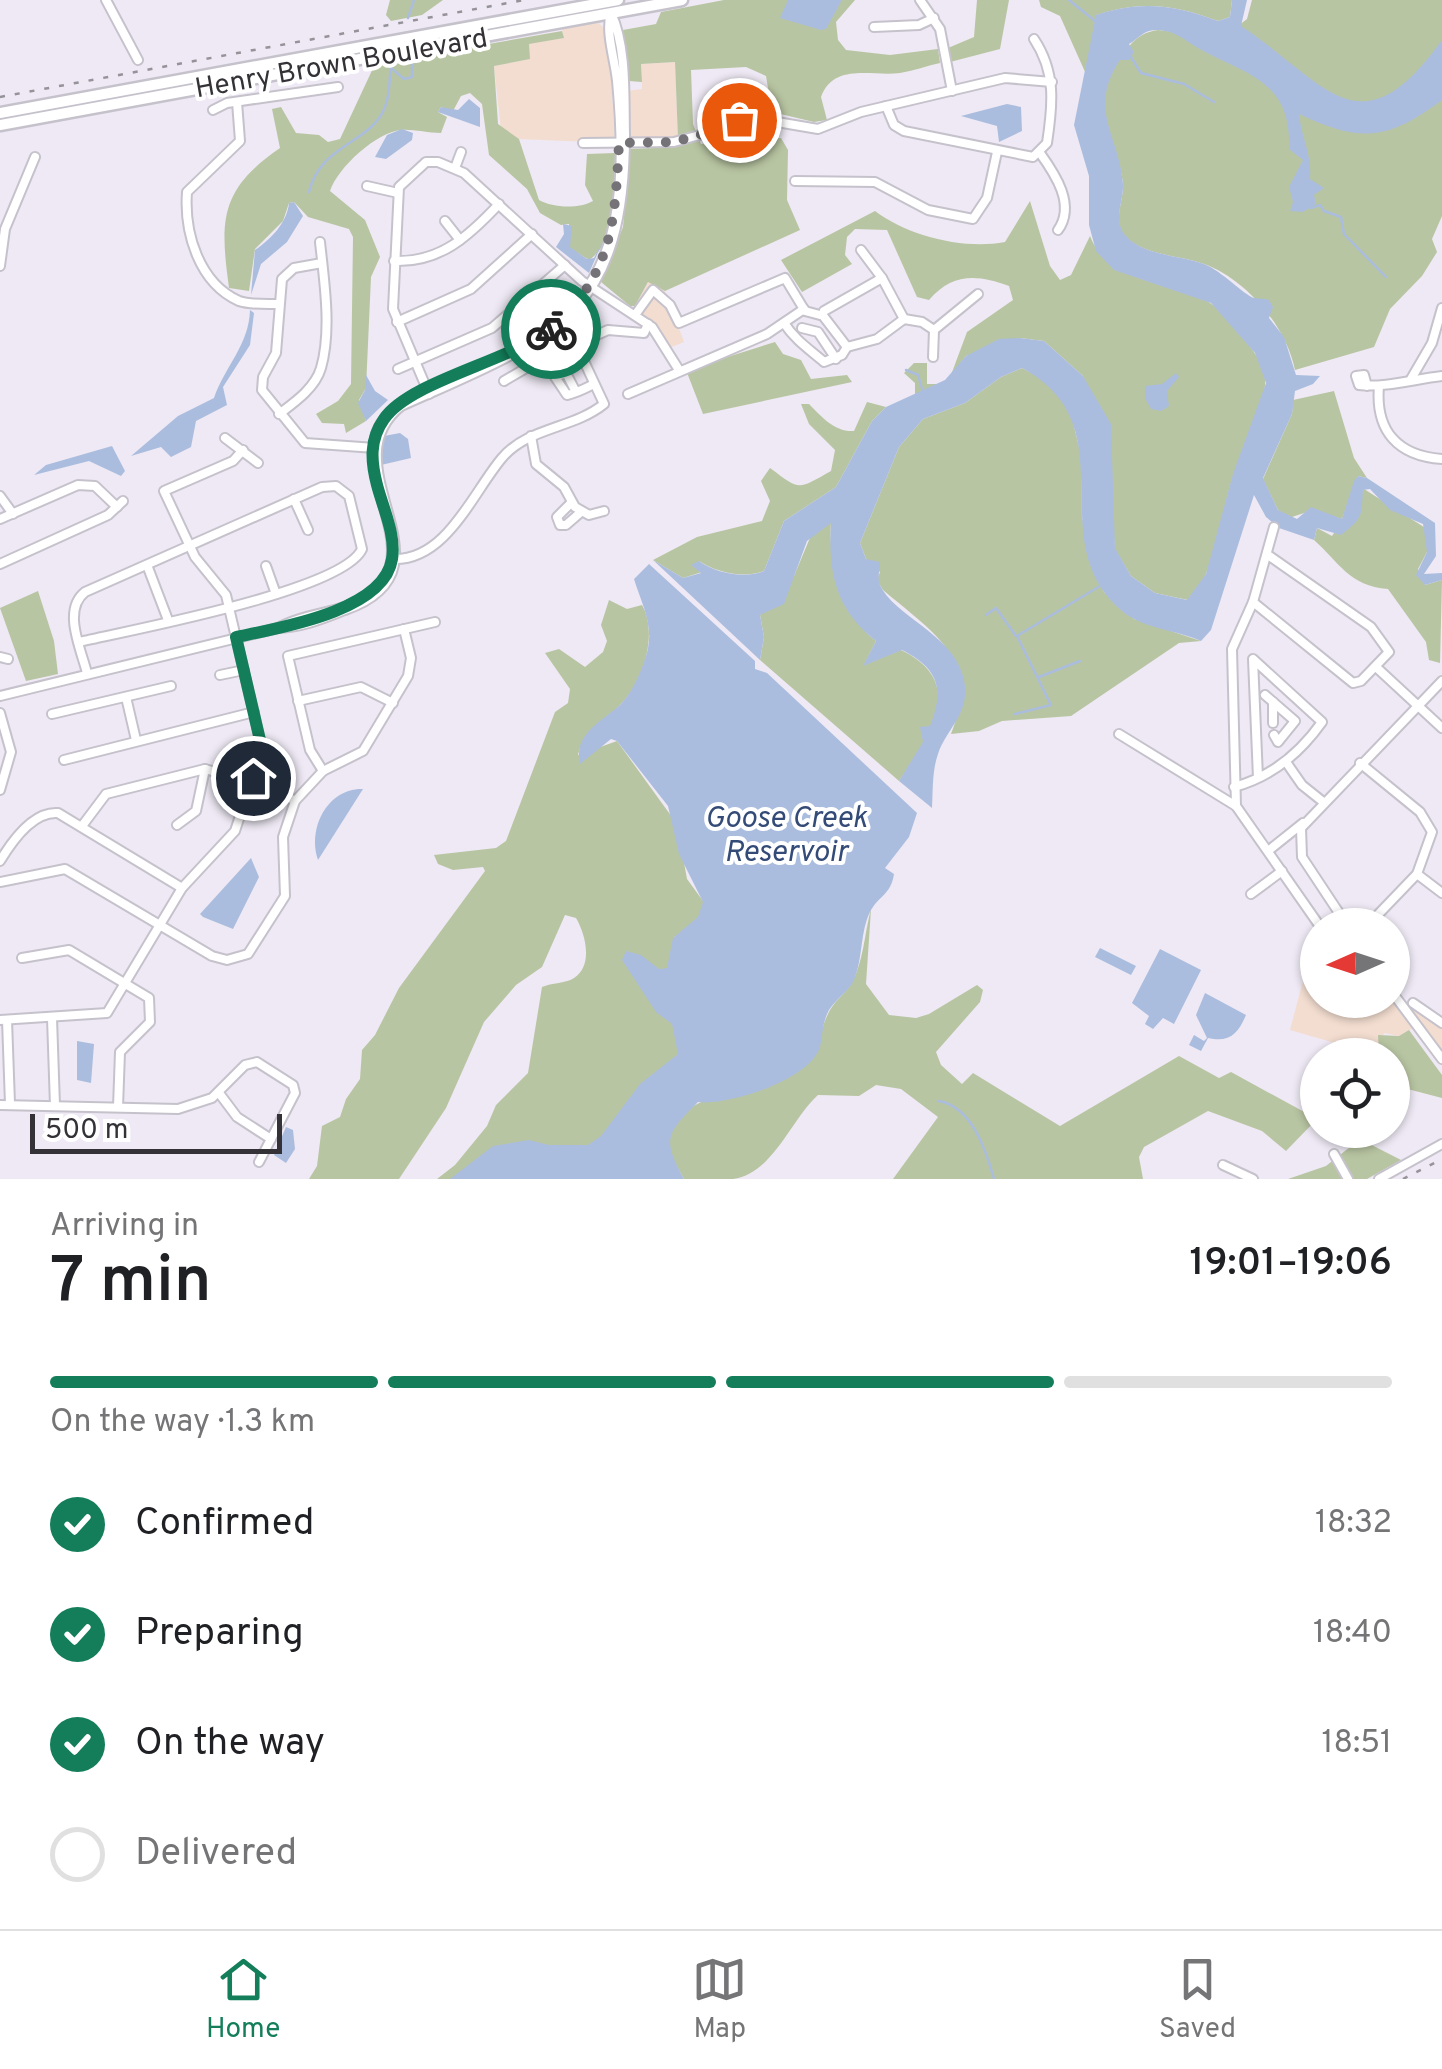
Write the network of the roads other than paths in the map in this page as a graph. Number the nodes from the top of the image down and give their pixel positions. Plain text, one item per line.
1 (106, 0) edge
2 (682, 0) edge
3 (920, 0) edge
4 (623, 4) edge
5 (592, 11) junction
6 (610, 13) junction
7 (934, 18) junction
8 (874, 26) dead end
9 (613, 29) junction
10 (1034, 39) dead end
11 (138, 60) dead end
12 (1052, 82) junction
13 (338, 87) dead end
14 (952, 90) junction
15 (237, 102) junction
16 (886, 106) junction
17 (213, 110) dead end
18 (0, 113) edge
19 (0, 125) edge
20 (582, 143) dead end
21 (622, 143) junction
22 (461, 152) dead end
23 (997, 152) junction
24 (1040, 153) junction
25 (35, 157) dead end
26 (455, 168) junction
27 (795, 181) dead end
28 (367, 186) dead end
29 (398, 193) junction
30 (499, 204) junction
31 (445, 221) dead end
32 (1058, 230) dead end
33 (532, 234) junction
34 (460, 240) junction
35 (320, 242) dead end
36 (861, 250) dead end
37 (394, 261) junction
38 (322, 263) junction
39 (565, 265) junction
40 (0, 266) edge
41 (882, 278) junction
42 (591, 286) junction
43 (978, 294) dead end
44 (279, 304) junction
45 (1442, 308) edge
46 (817, 314) junction
47 (635, 315) junction
48 (904, 319) junction
49 (397, 322) junction
50 (784, 323) junction
51 (648, 324) junction
52 (934, 330) junction
53 (576, 344) junction
54 (846, 347) junction
55 (934, 357) dead end
56 (836, 359) junction
57 (416, 363) junction
58 (398, 369) dead end
59 (679, 370) junction
60 (1442, 376) edge
61 (1411, 380) junction
62 (504, 381) dead end
63 (594, 384) junction
64 (1367, 386) dead end
65 (1378, 386) junction
66 (428, 392) junction
67 (576, 392) dead end
68 (628, 394) dead end
69 (279, 414) junction
70 (531, 436) junction
71 (225, 438) dead end
72 (374, 448) junction
73 (242, 450) junction
74 (1442, 459) edge
75 (258, 462) dead end
76 (0, 496) edge
77 (294, 500) junction
78 (571, 503) junction
79 (604, 510) dead end
80 (581, 512) junction
81 (12, 514) junction
82 (0, 519) edge
83 (1274, 527) dead end
84 (308, 530) dead end
85 (189, 546) junction
86 (1268, 555) junction
87 (394, 559) junction
88 (0, 564) edge
89 (147, 565) junction
90 (266, 566) dead end
91 (276, 594) junction
92 (1253, 602) junction
93 (228, 607) junction
94 (168, 620) junction
95 (435, 622) dead end
96 (404, 629) junction
97 (236, 637) junction
98 (79, 642) junction
99 (1234, 643) junction
100 (1253, 659) junction
101 (1376, 667) junction
102 (244, 670) junction
103 (87, 672) junction
104 (220, 675) dead end
105 (1278, 681) junction
106 (1442, 681) edge
107 (171, 686) dead end
108 (0, 694) edge
109 (126, 697) junction
110 (1269, 698) junction
111 (298, 701) junction
112 (393, 703) junction
113 (1418, 706) junction
114 (1254, 708) junction
115 (254, 712) junction
116 (52, 714) dead end
117 (1, 717) edge
118 (1273, 722) dead end
119 (1442, 728) edge
120 (1119, 734) dead end
121 (1274, 735) dead end
122 (136, 740) junction
123 (64, 760) dead end
124 (1286, 762) junction
125 (1360, 763) junction
126 (206, 769) junction
127 (323, 771) junction
128 (1258, 778) junction
129 (252, 782) junction
130 (1234, 787) junction
131 (0, 790) edge
132 (295, 801) junction
133 (1322, 801) junction
134 (1236, 806) junction
135 (1303, 823) junction
136 (176, 825) dead end
137 (82, 826) junction
138 (1268, 851) junction
139 (0, 861) edge
140 (1282, 871) junction
141 (1417, 874) junction
142 (0, 882) edge
143 (182, 888) junction
144 (1442, 893) edge
145 (1252, 894) dead end
146 (1307, 908) edge
147 (1336, 908) edge
148 (1384, 908) edge
149 (160, 925) junction
150 (22, 958) dead end
151 (126, 983) junction
152 (1413, 1003) dead end
153 (1410, 1016) edge
154 (52, 1018) junction
155 (4, 1020) edge
156 (1442, 1022) edge
157 (1442, 1059) edge
158 (218, 1093) junction
159 (5, 1105) edge
160 (55, 1106) junction
161 (118, 1107) junction
162 (271, 1139) junction
163 (1442, 1144) edge
164 (1334, 1154) dead end
165 (259, 1162) dead end
166 (1223, 1164) dead end
167 (1253, 1179) edge
168 (1348, 1179) edge
169 (1379, 1179) edge

1 - 11 street
2 - 4 main road, Henry Brown Boulevard
3 - 7 street
4 - 5 main road, Henry Brown Boulevard
4 - 6 main road
4 - 9 street
5 - 6 main road
5 - 9 street
5 - 18 main road, Henry Brown Boulevard
5 - 19 main road, Henry Brown Boulevard
6 - 9 street
7 - 8 street
7 - 14 street
9 - 21 street
10 - 12 street
12 - 14 street
12 - 24 street
13 - 15 street
14 - 16 street
15 - 17 street
15 - 44 street
16 - 21 street
16 - 23 street
20 - 21 street
21 - 42 street
22 - 26 street
23 - 24 street
23 - 27 street
24 - 32 street
25 - 40 street
26 - 29 street
26 - 30 street
28 - 29 street
29 - 37 street
30 - 33 street
30 - 34 street
31 - 34 street
33 - 39 street
33 - 49 street
34 - 37 street
35 - 38 street
36 - 41 street
37 - 49 street
38 - 44 street
38 - 69 street
39 - 42 street
39 - 57 street
41 - 46 street
41 - 48 street
42 - 47 street
42 - 66 street
43 - 52 street
44 - 69 street
45 - 61 street
46 - 47 street
46 - 50 street
46 - 54 street
46 - 56 street
47 - 51 street
48 - 52 street
48 - 54 street
49 - 57 street
50 - 56 street
50 - 59 street
51 - 53 street
51 - 59 street
52 - 55 street
53 - 62 street
53 - 63 street
54 - 56 street
57 - 58 street
57 - 66 street
59 - 68 street
60 - 61 street
61 - 65 street
63 - 67 street
63 - 70 street
64 - 65 street
65 - 74 street
66 - 72 street
69 - 72 street
70 - 78 street
70 - 87 street
71 - 73 street
72 - 87 street
73 - 75 street
73 - 85 street
76 - 81 street
77 - 84 street
77 - 85 street
77 - 91 street
78 - 80 street
78 - 80 street
79 - 80 street
81 - 82 street
81 - 88 street
83 - 86 street
85 - 89 street
85 - 93 street
86 - 92 street
86 - 101 street
87 - 97 street
89 - 94 street
89 - 98 street
90 - 91 street
91 - 93 street
92 - 99 street
92 - 101 street
93 - 94 street
93 - 97 street
94 - 98 street
95 - 96 street
96 - 111 street
96 - 112 street
97 - 102 street
97 - 103 street
98 - 103 street
99 - 100 street
99 - 130 street
100 - 105 street
100 - 114 street
101 - 113 street
102 - 104 street
102 - 115 street
103 - 108 street
105 - 110 street
105 - 124 street
106 - 113 street
107 - 109 street
109 - 116 street
109 - 122 street
110 - 114 street
110 - 118 street
110 - 121 street
111 - 112 street
111 - 127 street
112 - 127 street
113 - 119 street
113 - 125 street
114 - 128 street
115 - 122 street
115 - 129 street
117 - 131 street
120 - 134 street
122 - 123 street
124 - 128 street
124 - 133 street
125 - 133 street
125 - 141 street
126 - 129 street
126 - 136 street
126 - 137 street
127 - 132 street
128 - 130 street
129 - 132 street
129 - 143 street
130 - 134 street
132 - 149 street
133 - 135 street
134 - 138 street
135 - 138 street
135 - 147 street
137 - 139 street
137 - 143 street
138 - 140 street
140 - 145 street
140 - 146 street
141 - 144 street
141 - 148 street
142 - 149 street
143 - 149 street
149 - 151 street
150 - 151 street
151 - 154 street
151 - 161 street
152 - 156 street
153 - 157 street
154 - 155 street
154 - 160 street
155 - 159 street
158 - 161 street
158 - 162 street
158 - 162 street
159 - 160 street
160 - 161 street
162 - 165 street
163 - 169 street
164 - 168 street
166 - 167 street

